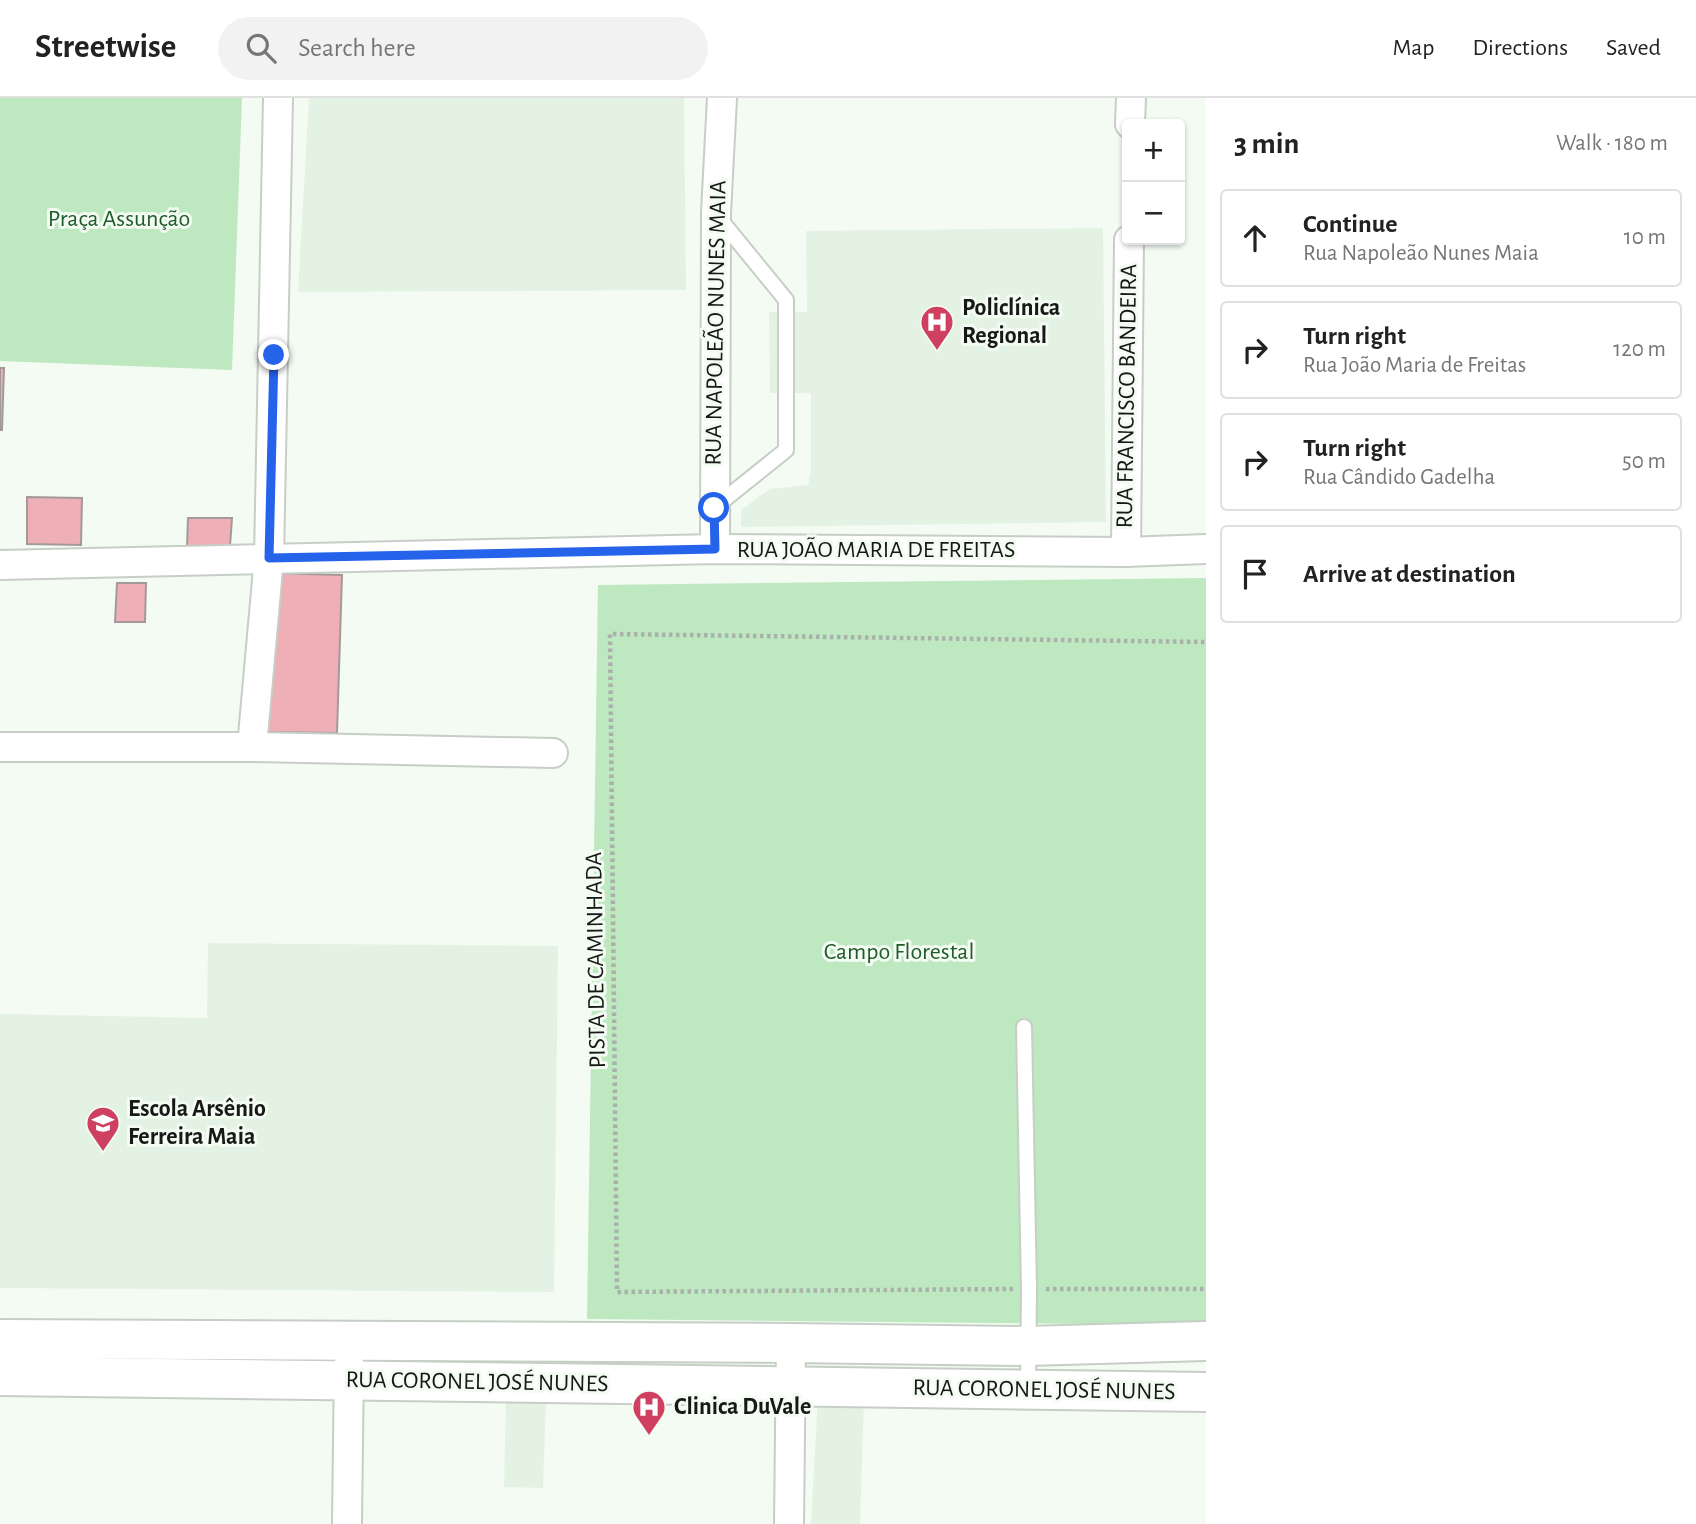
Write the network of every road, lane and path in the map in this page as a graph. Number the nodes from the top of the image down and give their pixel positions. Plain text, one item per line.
1 (278, 98) edge
2 (723, 98) edge
3 (1131, 98) edge
4 (1130, 119) edge
5 (716, 213) junction
6 (1129, 245) edge
7 (714, 508) junction
8 (715, 549) junction
9 (1206, 550) edge
10 (1126, 552) junction
11 (269, 558) junction
12 (0, 565) edge
13 (1206, 642) edge
14 (0, 747) edge
15 (252, 747) junction
16 (553, 753) dead end
17 (1024, 1027) dead end
18 (1029, 1289) junction
19 (1206, 1289) edge
20 (0, 1339) edge
21 (1206, 1341) edge
22 (791, 1343) junction
23 (1027, 1346) junction
24 (349, 1361) junction
25 (0, 1376) edge
26 (792, 1388) junction
27 (1028, 1390) junction
28 (1206, 1392) edge
29 (347, 1524) edge
30 (789, 1524) edge

1 - 11 street
2 - 5 street, RUA NAPOLEÃO NUNES MAIA
3 - 4 street
5 - 7 street, RUA NAPOLEÃO NUNES MAIA
5 - 7 lane
6 - 10 street, RUA FRANCISCO BANDEIRA
7 - 8 street, RUA NAPOLEÃO NUNES MAIA
8 - 10 street, RUA JOÃO MARIA DE FREITAS
8 - 11 street, RUA JOÃO MARIA DE FREITAS
9 - 10 street, RUA JOÃO MARIA DE FREITAS
11 - 12 street, RUA JOÃO MARIA DE FREITAS
11 - 15 street
13 - 18 path, PISTA DE CAMINHADA
14 - 15 street
15 - 16 street
17 - 18 lane
18 - 19 path, PISTA DE CAMINHADA
18 - 23 lane
20 - 24 street, RUA CORONEL JOSÉ NUNES
21 - 23 street, RUA CORONEL JOSÉ NUNES
22 - 23 street, RUA CORONEL JOSÉ NUNES
22 - 24 street, RUA CORONEL JOSÉ NUNES
22 - 26 street
23 - 27 lane
24 - 25 street, RUA CORONEL JOSÉ NUNES
24 - 26 street, RUA CORONEL JOSÉ NUNES
24 - 29 street
26 - 27 street, RUA CORONEL JOSÉ NUNES
26 - 30 street
27 - 28 street, RUA CORONEL JOSÉ NUNES

